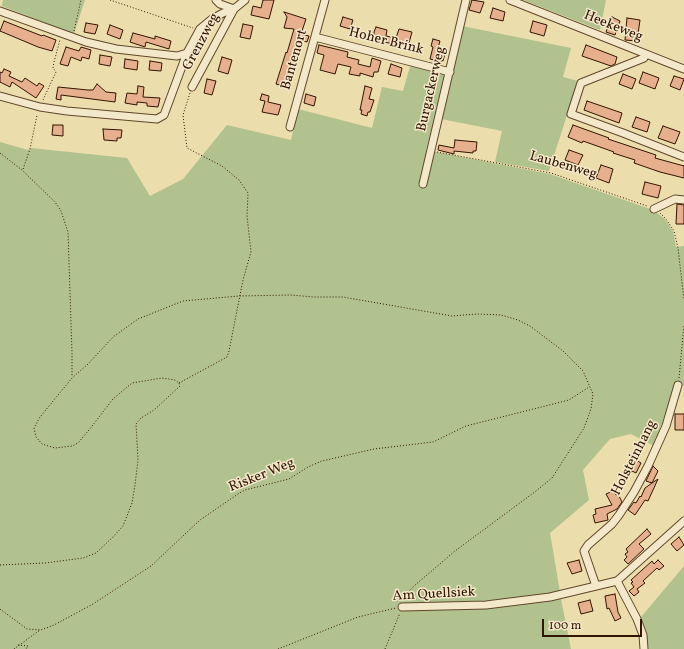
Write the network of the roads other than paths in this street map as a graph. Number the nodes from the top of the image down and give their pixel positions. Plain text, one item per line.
1 (216, 0) edge
2 (245, 0) edge
3 (325, 0) edge
4 (466, 0) edge
5 (510, 0) edge
6 (234, 9) junction
7 (0, 11) edge
8 (315, 37) junction
9 (187, 53) junction
10 (645, 54) junction
11 (684, 69) edge
12 (450, 72) junction
13 (192, 87) road end
14 (0, 96) edge
15 (290, 127) dead end
16 (684, 158) edge
17 (423, 184) dead end
18 (684, 200) edge
19 (654, 209) road end
20 (678, 385) road end
21 (684, 521) edge
22 (617, 581) junction
23 (596, 586) junction
24 (402, 607) road end
25 (644, 649) edge

1 - 6 street
2 - 6 street, Grenzweg
3 - 8 street, Bantenort
4 - 12 street, Burgackerweg
5 - 10 street, Heekeweg
6 - 9 street, Grenzweg
6 - 13 street, Grenzweg
7 - 9 street
8 - 12 street, Hoher Brink
8 - 15 street, Bantenort
9 - 14 street, Grenzweg
10 - 11 street, Heekeweg
10 - 16 street
12 - 17 street, Burgackerweg
18 - 19 street
20 - 23 street, Holsteinhang
21 - 22 street
22 - 23 street, Am Quellsiek
22 - 25 street
23 - 24 street, Am Quellsiek

